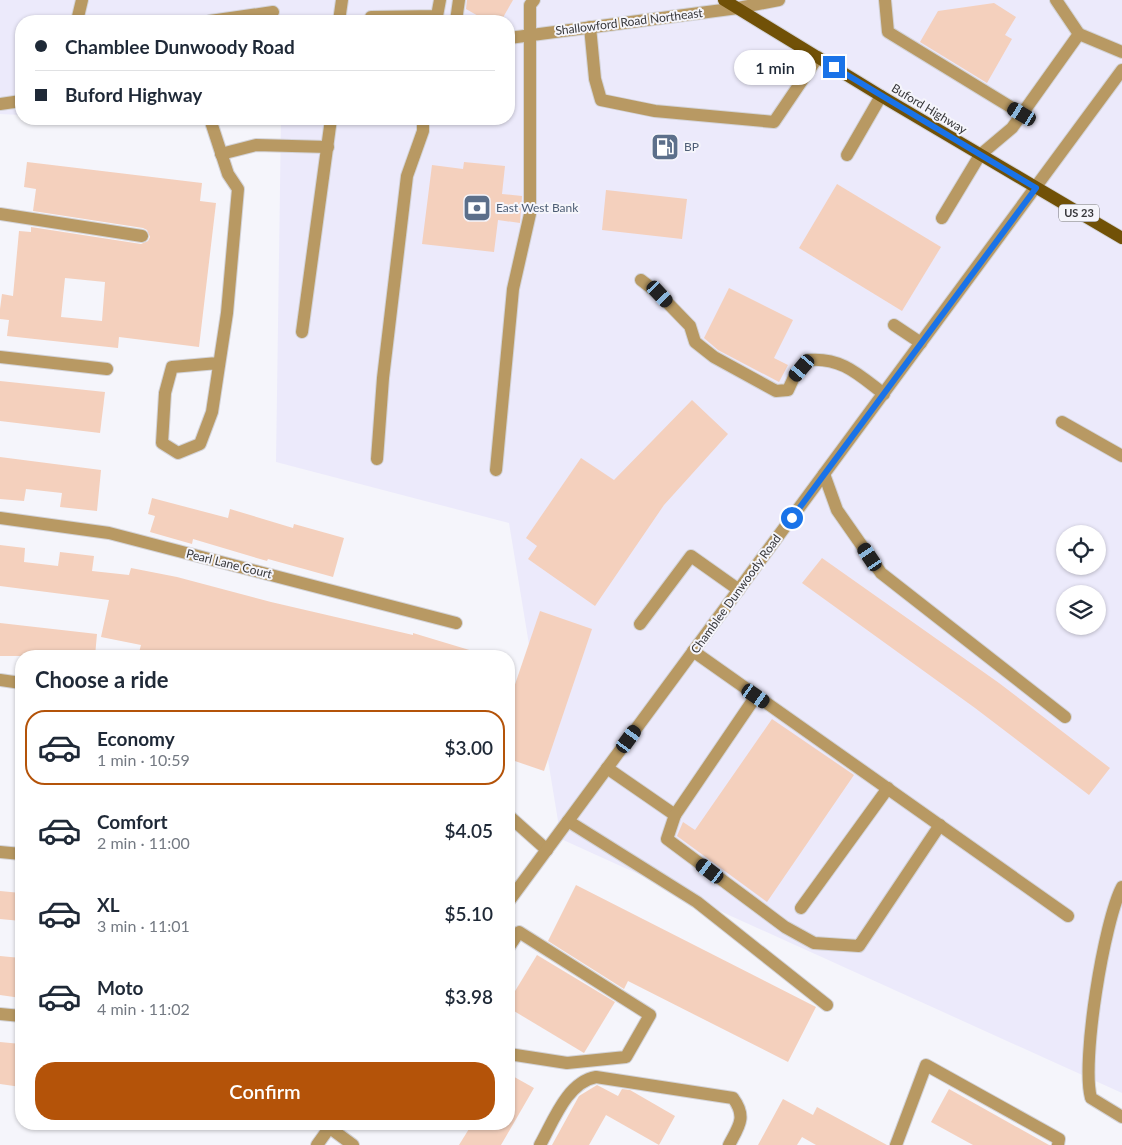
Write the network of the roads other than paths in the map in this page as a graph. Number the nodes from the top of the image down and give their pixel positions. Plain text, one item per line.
1 (82, 0) edge
2 (342, 0) edge
3 (440, 0) edge
4 (459, 0) edge
5 (534, 0) edge
6 (724, 0) edge
7 (779, 0) edge
8 (885, 0) edge
9 (1056, 0) edge
10 (738, 8) junction
11 (273, 12) dead end
12 (78, 15) edge
13 (252, 15) edge
14 (340, 15) edge
15 (436, 15) edge
16 (457, 15) edge
17 (590, 27) junction
18 (1079, 34) junction
19 (530, 35) junction
20 (515, 37) edge
21 (1122, 52) edge
22 (818, 57) junction
23 (1122, 70) edge
24 (881, 96) junction
25 (15, 102) edge
26 (0, 104) edge
27 (1022, 114) junction
28 (212, 125) edge
29 (330, 125) edge
30 (423, 125) edge
31 (328, 147) junction
32 (221, 154) junction
33 (847, 155) dead end
34 (980, 155) junction
35 (1036, 188) junction
36 (0, 214) edge
37 (942, 218) dead end
38 (142, 236) dead end
39 (1122, 238) edge
40 (641, 280) dead end
41 (894, 325) dead end
42 (302, 332) dead end
43 (921, 343) junction
44 (0, 357) edge
45 (218, 363) junction
46 (107, 370) dead end
47 (884, 394) junction
48 (1062, 422) dead end
49 (1122, 456) edge
50 (376, 459) dead end
51 (496, 470) dead end
52 (824, 474) junction
53 (0, 518) edge
54 (739, 590) junction
55 (456, 623) dead end
56 (640, 624) dead end
57 (694, 652) junction
58 (0, 680) edge
59 (15, 682) edge
60 (756, 696) junction
61 (1065, 716) dead end
62 (607, 768) junction
63 (888, 788) junction
64 (674, 815) junction
65 (568, 820) junction
66 (515, 822) edge
67 (940, 825) junction
68 (546, 850) junction
69 (0, 852) edge
70 (15, 853) edge
71 (1122, 887) edge
72 (515, 893) edge
73 (801, 908) dead end
74 (1068, 916) dead end
75 (515, 938) edge
76 (827, 1005) dead end
77 (0, 1014) edge
78 (15, 1015) edge
79 (515, 1055) edge
80 (1122, 1117) edge
81 (328, 1130) edge
82 (336, 1130) edge
83 (317, 1145) edge
84 (353, 1145) edge
85 (540, 1145) edge
86 (729, 1145) edge
87 (896, 1145) edge
88 (1058, 1145) edge

1 - 12 street
2 - 14 street
3 - 15 street
4 - 16 street
5 - 19 street
6 - 10 main road, Buford Highway / US 23
7 - 10 street, Shallowford Road Northeast
8 - 27 street
9 - 18 street
10 - 17 street, Shallowford Road Northeast
10 - 22 main road, Buford Highway / US 23
11 - 13 street
17 - 19 street, Shallowford Road Northeast
17 - 22 street
18 - 21 street
18 - 27 street
19 - 20 street, Shallowford Road Northeast
19 - 51 street
22 - 24 main road, Buford Highway / US 23
23 - 35 street, Chamblee Dunwoody Road
24 - 33 street
24 - 34 main road, Buford Highway / US 23
25 - 26 street
27 - 34 street
28 - 32 street
29 - 31 street
30 - 50 street
31 - 32 street
31 - 42 street
32 - 45 street
34 - 35 main road, Buford Highway / US 23
34 - 37 street
35 - 39 main road, Buford Highway / US 23
35 - 43 street, Chamblee Dunwoody Road
36 - 38 street
40 - 47 street
41 - 43 street
43 - 47 street, Chamblee Dunwoody Road
44 - 46 street
45 - 45 street
47 - 52 street, Chamblee Dunwoody Road
48 - 49 street
52 - 54 street, Chamblee Dunwoody Road
52 - 61 street
53 - 55 street, Pearl Lane Court
54 - 56 street
54 - 57 street, Chamblee Dunwoody Road
57 - 60 street
57 - 62 street, Chamblee Dunwoody Road
58 - 59 street
60 - 63 street
60 - 64 street
62 - 64 street
62 - 65 street, Chamblee Dunwoody Road
63 - 67 street
63 - 73 street
64 - 67 street
65 - 68 street, Chamblee Dunwoody Road
65 - 76 street
66 - 68 street
67 - 74 street
68 - 72 street, Chamblee Dunwoody Road
69 - 70 street
71 - 80 street
75 - 79 street
77 - 78 street
81 - 83 street
82 - 84 street
85 - 86 street
87 - 88 street

